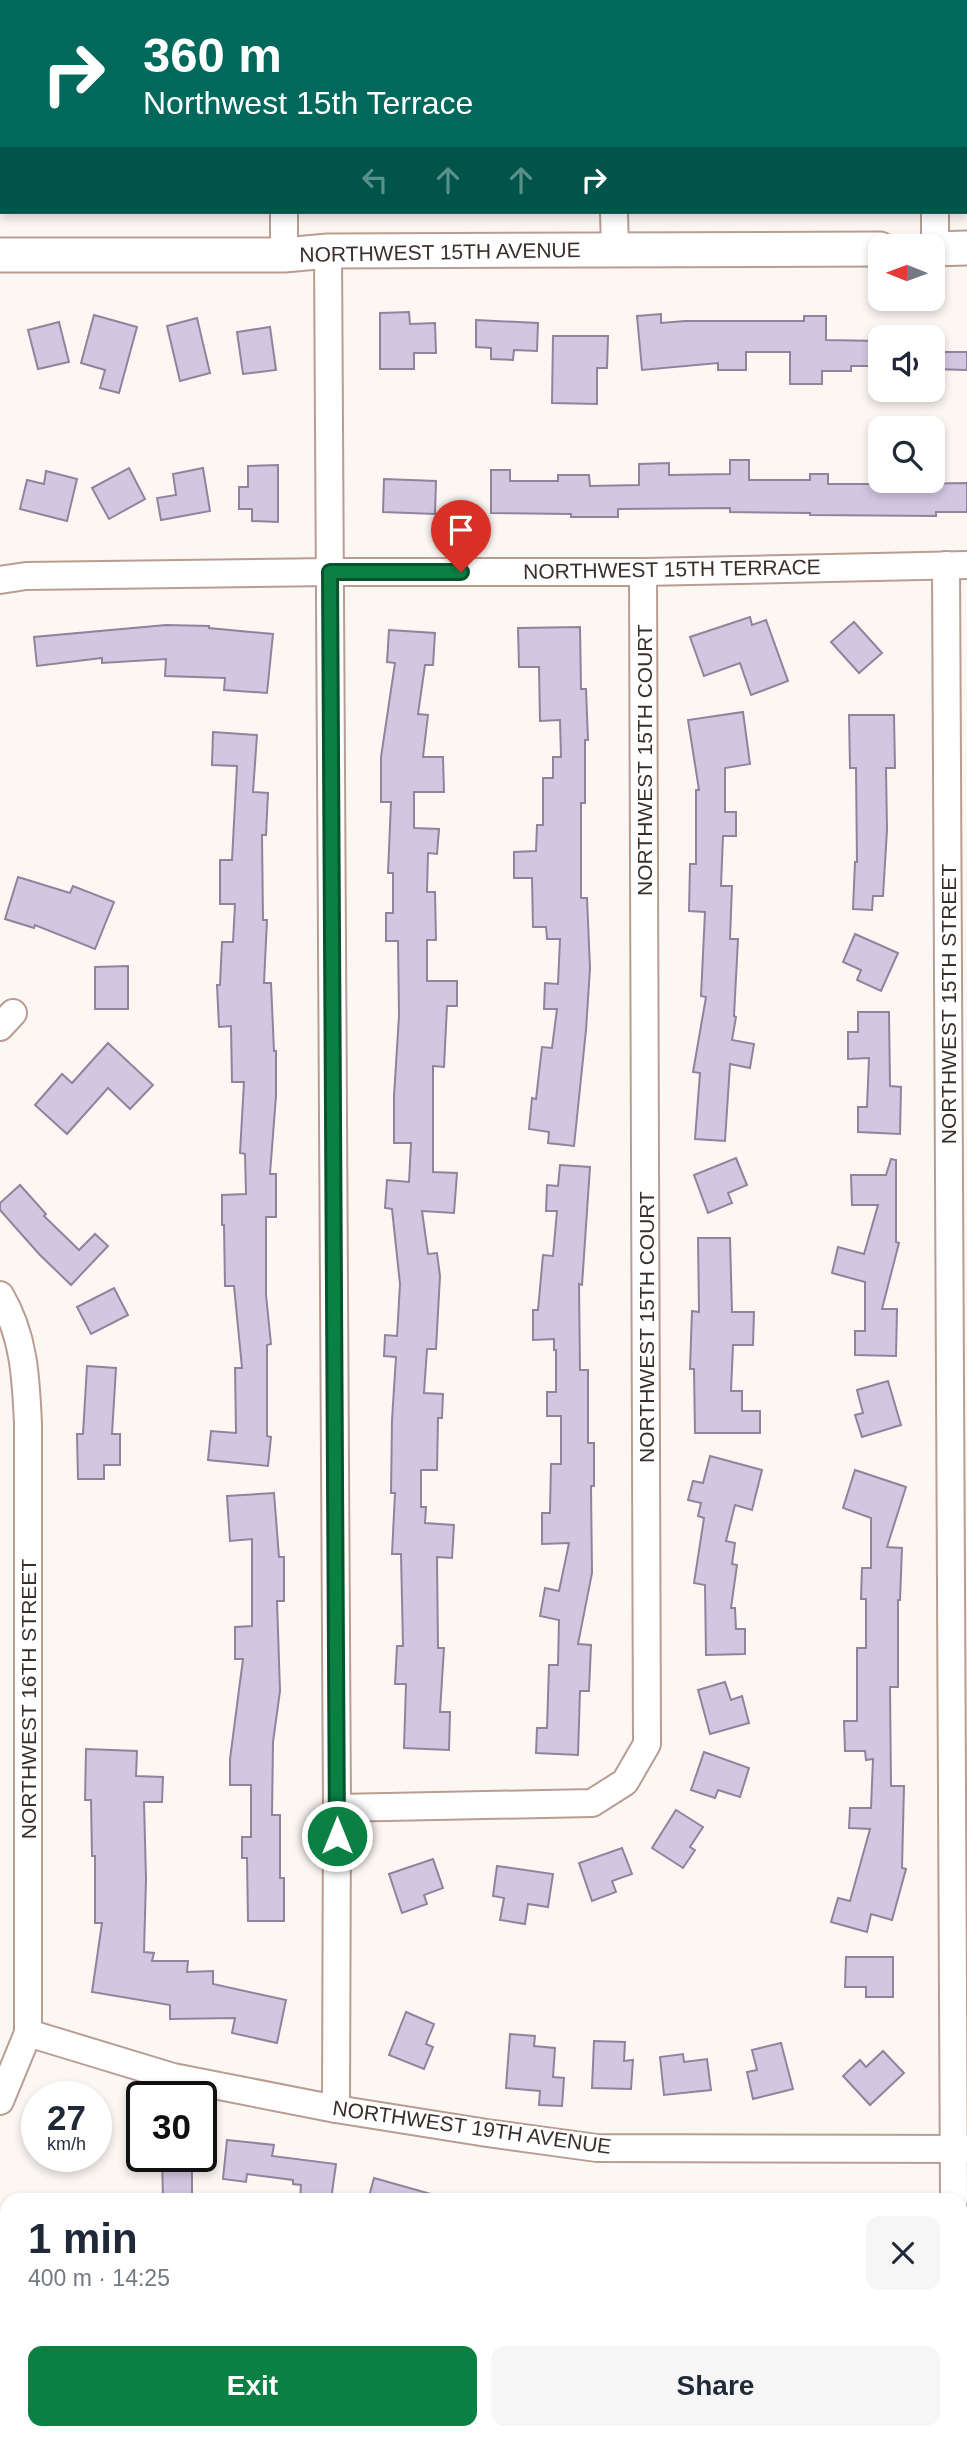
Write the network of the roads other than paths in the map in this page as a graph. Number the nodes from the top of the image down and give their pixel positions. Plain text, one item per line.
1 (284, 214) edge
2 (614, 214) edge
3 (936, 214) edge
4 (941, 234) edge
5 (868, 249) edge
6 (615, 250) junction
7 (328, 251) junction
8 (0, 255) edge
9 (284, 255) junction
10 (957, 565) edge
11 (330, 572) junction
12 (643, 572) junction
13 (0, 580) edge
14 (0, 1295) edge
15 (337, 1808) junction
16 (28, 2033) junction
17 (0, 2101) edge
18 (336, 2109) junction
19 (960, 2149) edge
20 (955, 2193) edge

1 - 9 street
2 - 6 street
3 - 4 street
5 - 6 street, NORTHWEST 15TH AVENUE
6 - 7 street, NORTHWEST 15TH AVENUE
7 - 9 street, NORTHWEST 15TH AVENUE
7 - 11 street
8 - 9 street, NORTHWEST 15TH AVENUE
10 - 12 street, NORTHWEST 15TH TERRACE
10 - 19 street, NORTHWEST 15TH STREET
11 - 12 street, NORTHWEST 15TH TERRACE
11 - 13 street, NORTHWEST 15TH TERRACE
11 - 15 street
12 - 15 street, NORTHWEST 15TH COURT
14 - 16 street, NORTHWEST 16TH STREET
15 - 18 street
16 - 17 street, NORTHWEST 16TH STREET
16 - 18 street, NORTHWEST 19TH AVENUE
18 - 19 street, NORTHWEST 19TH AVENUE
19 - 20 street, NORTHWEST 15TH STREET

